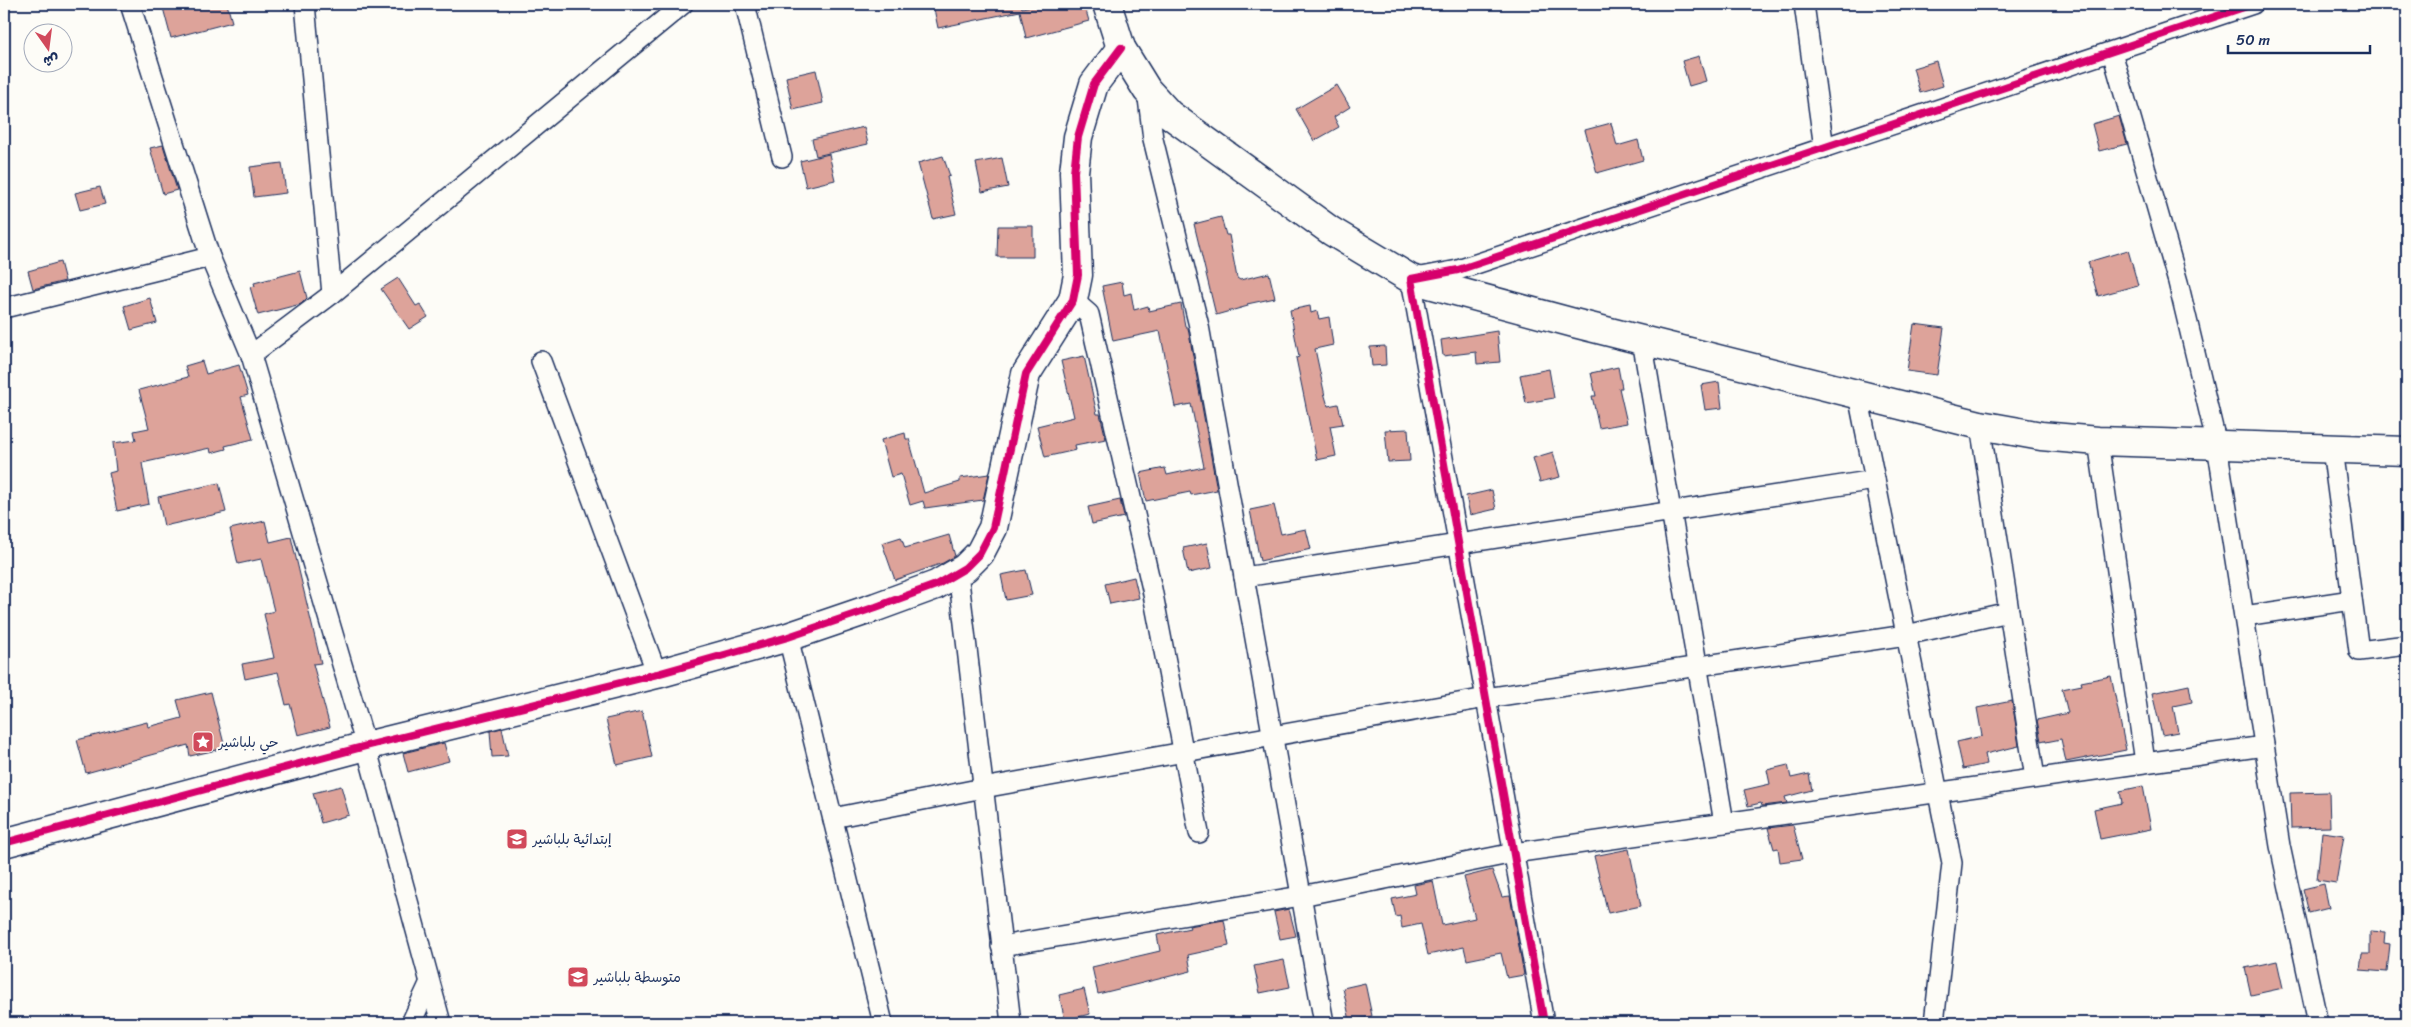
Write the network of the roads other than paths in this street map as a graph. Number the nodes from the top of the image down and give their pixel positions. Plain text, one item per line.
1 (130, 4) edge
2 (305, 4) edge
3 (683, 4) edge
4 (745, 4) edge
5 (1107, 4) edge
6 (1804, 4) edge
7 (2253, 4) edge
8 (1121, 48) junction
9 (2112, 52) junction
10 (1147, 90) junction
11 (1824, 148) junction
12 (782, 157) dead end
13 (210, 257) junction
14 (1412, 279) junction
15 (332, 294) junction
16 (1073, 300) junction
17 (4, 308) edge
18 (1642, 340) junction
19 (251, 355) junction
20 (541, 361) dead end
21 (1858, 395) junction
22 (1980, 426) junction
23 (2098, 441) junction
24 (2217, 444) junction
25 (2332, 449) junction
26 (2407, 451) edge
27 (1875, 480) junction
28 (1671, 511) junction
29 (1458, 543) junction
30 (958, 572) junction
31 (1244, 577) junction
32 (2352, 600) junction
33 (2009, 612) junction
34 (2244, 616) junction
35 (1906, 634) junction
36 (788, 637) junction
37 (2407, 645) edge
38 (1698, 667) junction
39 (657, 674) junction
40 (1486, 698) junction
41 (1272, 737) junction
42 (366, 746) junction
43 (2264, 746) junction
44 (1183, 752) junction
45 (2145, 762) junction
46 (2035, 778) junction
47 (983, 788) junction
48 (1938, 792) junction
49 (833, 818) junction
50 (1724, 823) junction
51 (1199, 832) dead end
52 (4, 843) edge
53 (1514, 853) junction
54 (1301, 896) junction
55 (1002, 946) junction
56 (429, 984) junction
57 (411, 1023) edge
58 (441, 1023) edge
59 (883, 1023) edge
60 (1011, 1023) edge
61 (1324, 1023) edge
62 (1544, 1023) edge
63 (1934, 1023) edge
64 (2318, 1023) edge

1 - 13 street
2 - 15 street
3 - 15 street
4 - 12 street
5 - 8 street
6 - 11 street
7 - 9 street
8 - 10 street
8 - 16 street
9 - 11 street
9 - 24 street
10 - 14 street
10 - 31 street
11 - 14 street
13 - 17 street
13 - 19 street
14 - 18 street
14 - 29 street
15 - 19 street
16 - 30 street
16 - 44 street
18 - 21 street
18 - 28 street
19 - 42 street
20 - 39 street
21 - 22 street
21 - 27 street
22 - 23 street
22 - 33 street
23 - 24 street
23 - 45 street
24 - 25 street
24 - 34 street
25 - 26 street
25 - 32 street
27 - 28 street
27 - 35 street
28 - 29 street
28 - 38 street
29 - 31 street
29 - 40 street
30 - 36 street
30 - 47 street
31 - 41 street
32 - 34 street
32 - 37 street
33 - 35 street
33 - 46 street
34 - 43 street
35 - 38 street
35 - 48 street
36 - 39 street
36 - 49 street
38 - 40 street
38 - 50 street
39 - 42 street
40 - 41 street
40 - 53 street
41 - 44 street
41 - 54 street
42 - 52 street
42 - 56 street
43 - 45 street
43 - 64 street
44 - 47 street
44 - 51 street
45 - 46 street
46 - 48 street
47 - 49 street
47 - 55 street
48 - 50 street
48 - 63 street
49 - 59 street
50 - 53 street
53 - 54 street
53 - 62 street
54 - 55 street
54 - 61 street
55 - 60 street
56 - 57 street
56 - 58 street

